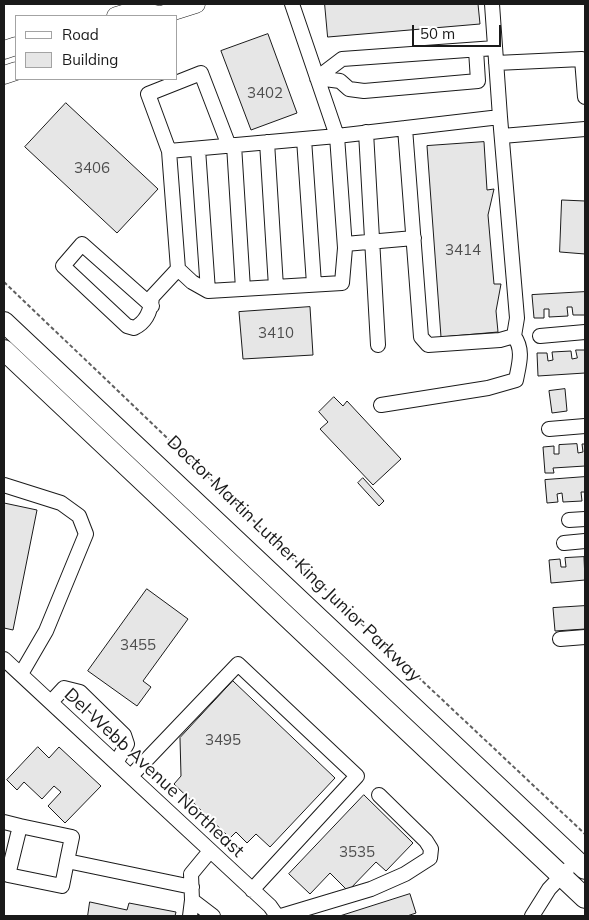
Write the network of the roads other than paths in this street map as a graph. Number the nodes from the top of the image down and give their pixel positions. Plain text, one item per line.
1 (196, 4) edge
2 (292, 4) edge
3 (492, 4) edge
4 (159, 12) edge
5 (119, 15) edge
6 (495, 48) junction
7 (476, 50) junction
8 (496, 63) junction
9 (317, 78) junction
10 (585, 97) edge
11 (500, 117) junction
12 (405, 128) junction
13 (585, 129) edge
14 (366, 132) junction
15 (337, 136) junction
16 (502, 136) junction
17 (304, 139) junction
18 (267, 142) junction
19 (231, 146) junction
20 (198, 149) junction
21 (168, 151) junction
22 (414, 238) junction
23 (372, 242) junction
24 (344, 244) junction
25 (178, 269) junction
26 (314, 284) junction
27 (276, 287) junction
28 (243, 289) junction
29 (208, 291) junction
30 (152, 306) junction
31 (4, 315) edge
32 (4, 322) edge
33 (585, 332) edge
34 (514, 336) junction
35 (540, 336) dead end
36 (378, 345) dead end
37 (4, 350) edge
38 (37, 354) junction
39 (381, 405) dead end
40 (585, 426) edge
41 (549, 429) dead end
42 (4, 484) edge
43 (585, 519) edge
44 (569, 520) dead end
45 (585, 541) edge
46 (564, 543) dead end
47 (585, 637) edge
48 (560, 639) dead end
49 (4, 659) edge
50 (21, 674) junction
51 (50, 702) junction
52 (116, 763) junction
53 (131, 776) junction
54 (379, 794) dead end
55 (4, 822) edge
56 (20, 826) junction
57 (210, 851) junction
58 (68, 861) junction
59 (581, 865) edge
60 (562, 876) junction
61 (252, 890) junction
62 (192, 893) junction
63 (585, 898) edge
64 (190, 916) edge
65 (213, 916) edge
66 (277, 916) edge
67 (281, 916) edge
68 (532, 916) edge

1 - 4 main road
2 - 9 street
3 - 6 street
4 - 5 main road
6 - 7 street
6 - 8 street
7 - 9 street
7 - 9 street
8 - 10 street
8 - 11 street
9 - 15 street
11 - 12 street
11 - 16 street
12 - 14 street
12 - 22 street
13 - 16 street
14 - 15 street
14 - 23 street
15 - 17 street
15 - 24 street
16 - 34 street
17 - 18 street
17 - 26 street
18 - 19 street
18 - 27 street
19 - 20 street
19 - 21 street
19 - 28 street
20 - 21 street
20 - 29 street
21 - 25 street
22 - 23 street
22 - 34 street
23 - 24 street
23 - 36 street
24 - 26 street
25 - 29 street
25 - 30 street
26 - 27 street
27 - 28 street
28 - 29 street
30 - 30 street
31 - 38 highway
32 - 38 highway, Doctor Martin Luther King Junior Parkway
33 - 35 street
34 - 39 street
37 - 60 highway
38 - 59 highway, Doctor Martin Luther King Junior Parkway
40 - 41 street
42 - 50 street
43 - 44 street
45 - 46 street
47 - 48 street
49 - 50 street, Del Webb Avenue Northeast
50 - 51 street, Del Webb Avenue Northeast
51 - 52 street, Del Webb Avenue Northeast
51 - 52 street
52 - 53 street, Del Webb Avenue Northeast
53 - 57 street, Del Webb Avenue Northeast
53 - 61 street
54 - 67 street
55 - 56 street
56 - 58 street
56 - 58 street
57 - 61 street, Del Webb Avenue Northeast
57 - 62 street
58 - 62 street
59 - 60 street
60 - 63 highway
60 - 68 street
61 - 66 street, Del Webb Avenue Northeast
62 - 64 street
62 - 65 street

